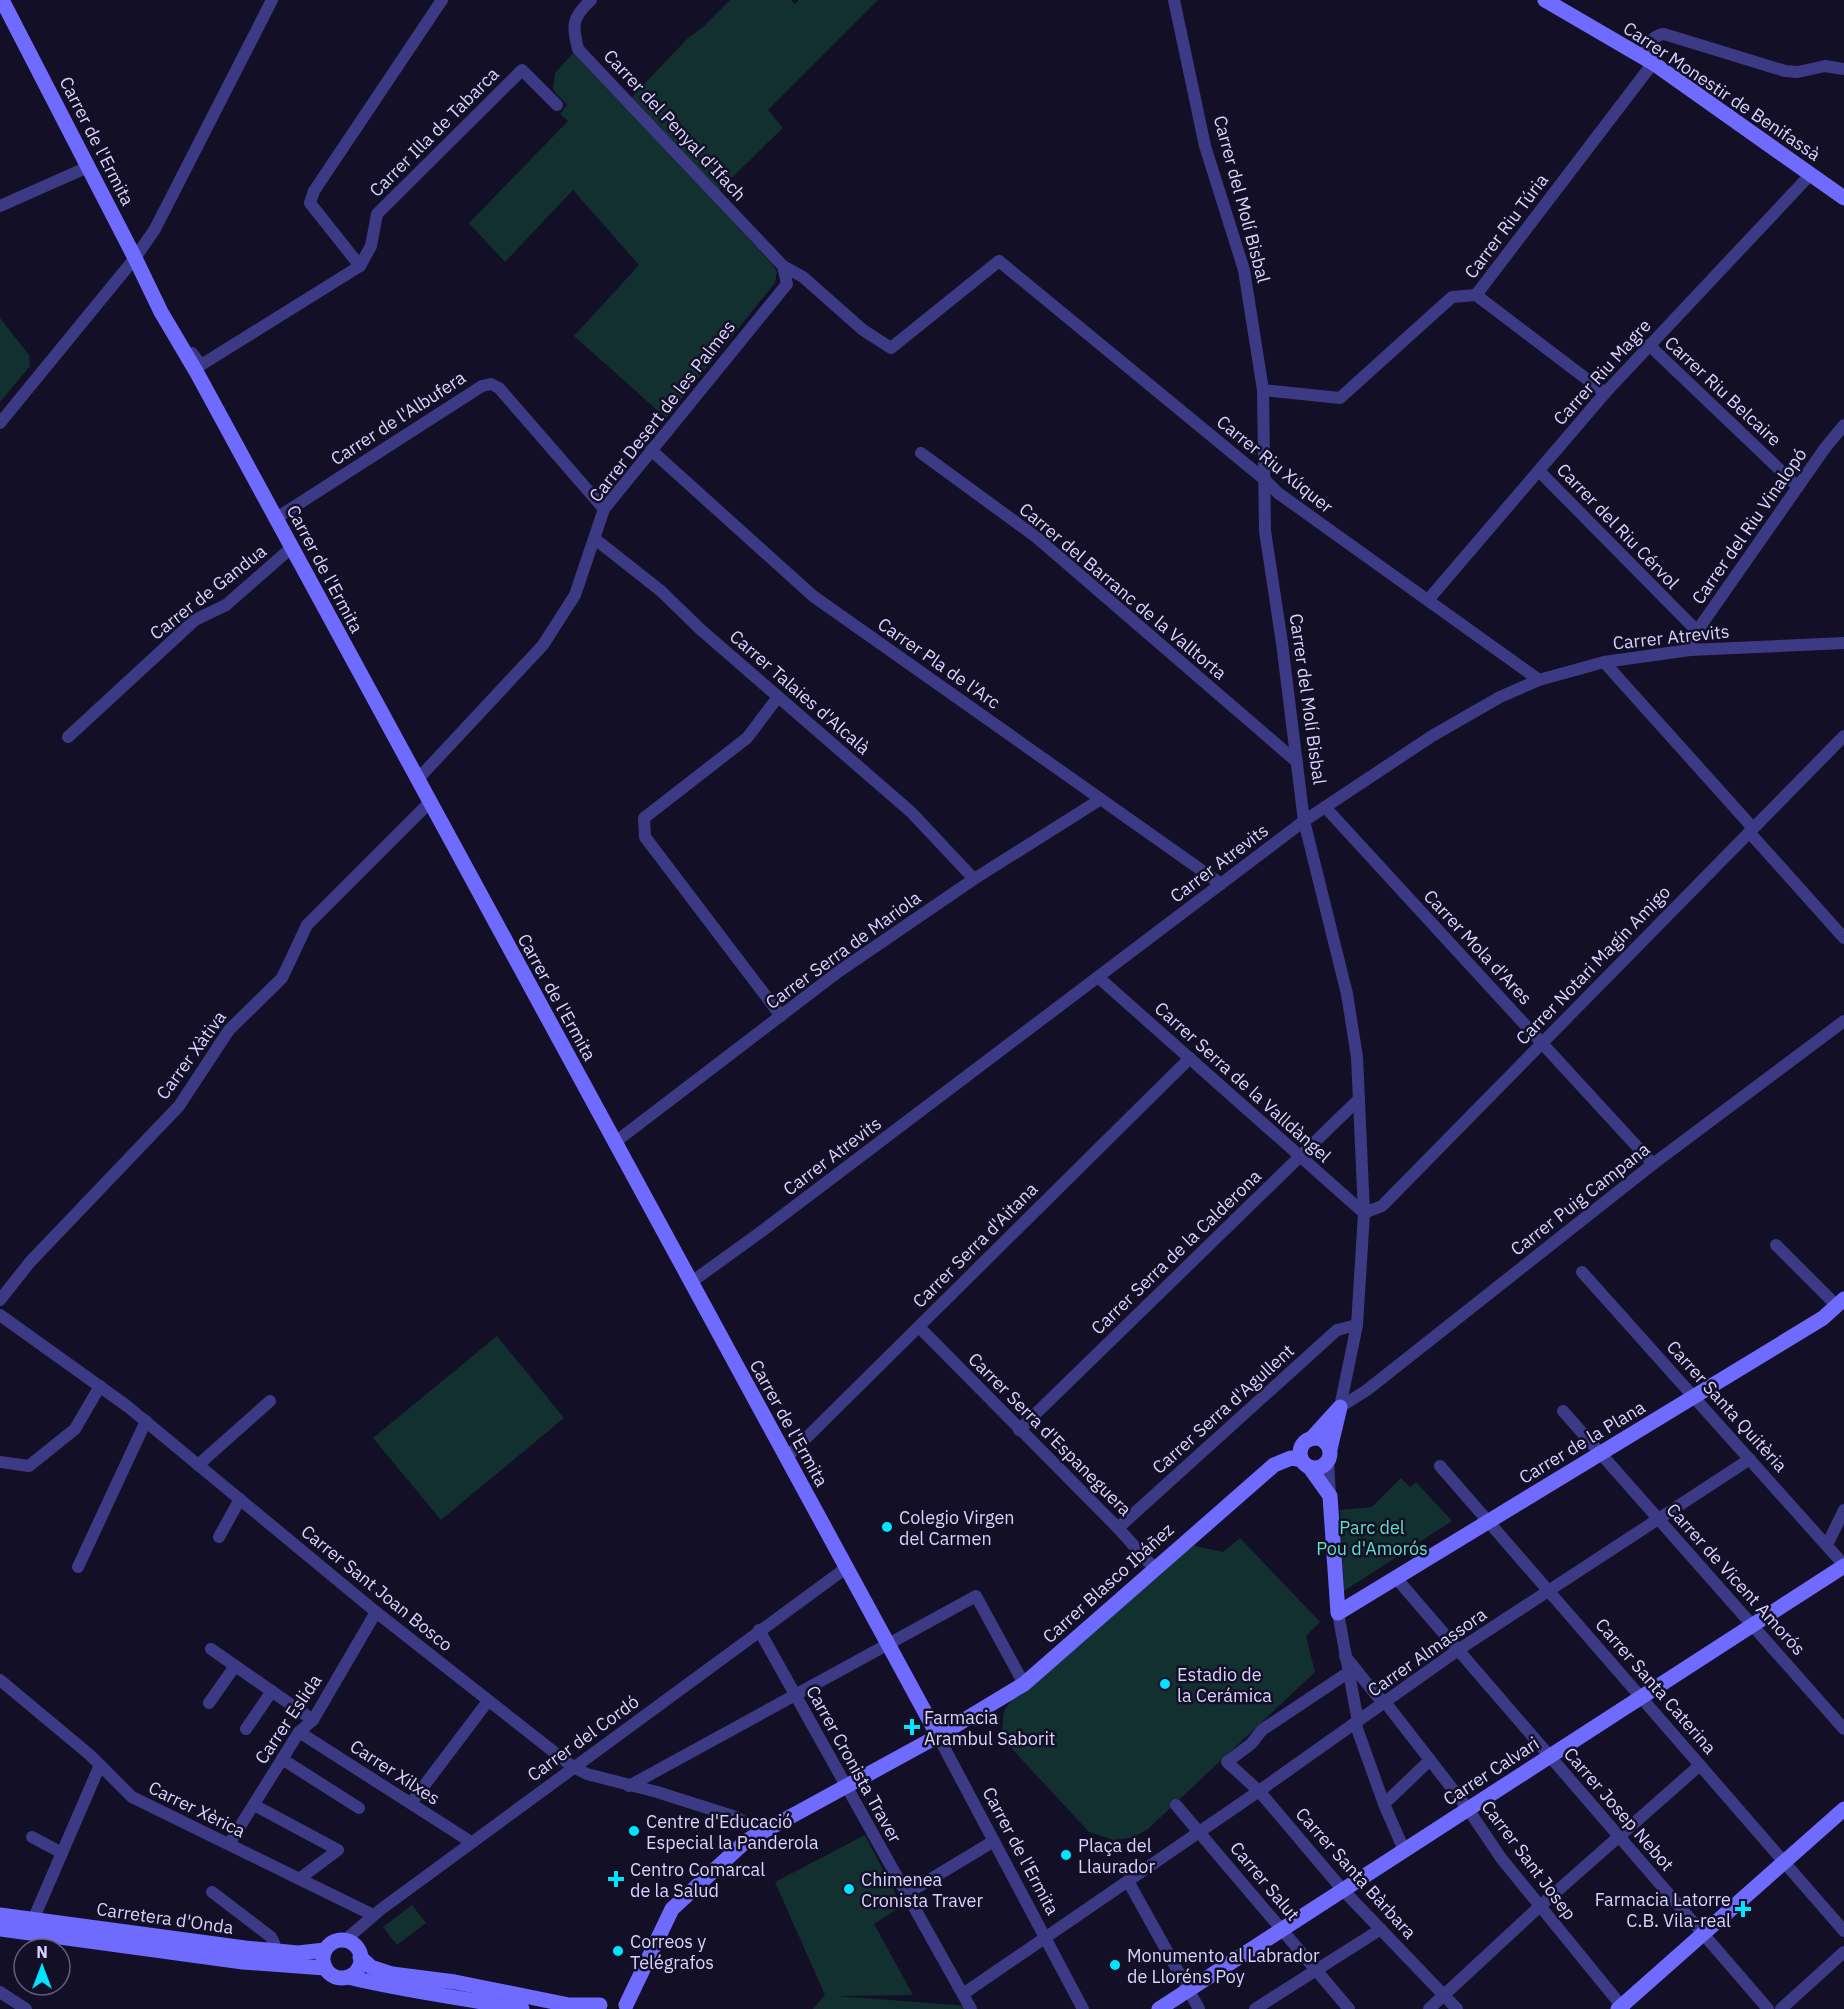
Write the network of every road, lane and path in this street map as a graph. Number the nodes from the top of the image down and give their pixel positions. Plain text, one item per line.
1 (2, 0) edge
2 (272, 0) edge
3 (442, 0) edge
4 (591, 0) edge
5 (1174, 0) edge
6 (1545, 0) edge
7 (1648, 60) junction
8 (1844, 69) edge
9 (557, 105) dead end
10 (88, 167) junction
11 (1810, 175) junction
12 (1844, 198) edge
13 (0, 206) edge
14 (135, 258) junction
15 (999, 261) joint
16 (360, 266) junction
17 (783, 266) junction
18 (1476, 295) junction
19 (160, 312) junction
20 (1649, 345) junction
21 (1263, 390) junction
22 (1605, 393) junction
23 (0, 423) edge
24 (1844, 425) edge
25 (651, 450) junction
26 (921, 453) dead end
27 (1539, 471) junction
28 (1264, 479) junction
29 (1798, 487) junction
30 (604, 509) junction
31 (275, 519) junction
32 (595, 539) junction
33 (291, 548) junction
34 (1428, 600) junction
35 (1697, 631) junction
36 (1844, 643) edge
37 (1690, 650) junction
38 (1604, 662) junction
39 (1539, 680) junction
40 (778, 697) junction
41 (1844, 736) edge
42 (68, 737) dead end
43 (1297, 762) junction
44 (417, 780) junction
45 (1101, 799) junction
46 (429, 803) junction
47 (1325, 807) junction
48 (1304, 821) junction
49 (1751, 830) junction
50 (974, 879) junction
51 (1221, 884) junction
52 (1844, 939) edge
53 (1098, 977) junction
54 (781, 1016) junction
55 (1844, 1021) edge
56 (1542, 1043) junction
57 (1190, 1058) junction
58 (1359, 1099) junction
59 (614, 1143) junction
60 (1300, 1156) junction
61 (1653, 1164) junction
62 (1364, 1213) junction
63 (1776, 1245) dead end
64 (1582, 1272) dead end
65 (690, 1283) junction
66 (0, 1300) edge
67 (1842, 1306) edge
68 (0, 1315) edge
69 (1357, 1325) junction
70 (919, 1327) junction
71 (100, 1386) junction
72 (1694, 1396) junction
73 (270, 1401) dead end
74 (1340, 1407) junction
75 (1563, 1412) dead end
76 (146, 1422) junction
77 (1019, 1430) junction
78 (1311, 1438) junction
79 (1601, 1453) junction
80 (1329, 1455) junction
81 (786, 1458) junction
82 (1750, 1459) junction
83 (0, 1462) edge
84 (1305, 1464) junction
85 (198, 1465) junction
86 (1440, 1466) dead end
87 (1330, 1496) junction
88 (240, 1499) junction
89 (1844, 1510) edge
90 (1658, 1518) junction
91 (1489, 1521) junction
92 (1118, 1528) junction
93 (219, 1537) dead end
94 (1827, 1545) junction
95 (1844, 1565) edge
96 (78, 1567) dead end
97 (846, 1568) junction
98 (1154, 1568) junction
99 (1396, 1578) junction
100 (1550, 1591) junction
101 (376, 1612) junction
102 (1338, 1613) junction
103 (1752, 1625) junction
104 (759, 1630) junction
105 (887, 1644) junction
106 (211, 1649) dead end
107 (1458, 1650) junction
108 (1345, 1656) junction
109 (236, 1666) junction
110 (1349, 1672) junction
111 (0, 1680) edge
112 (1024, 1684) junction
113 (272, 1691) junction
114 (795, 1695) junction
115 (1641, 1697) junction
116 (488, 1701) junction
117 (1385, 1702) junction
118 (209, 1703) dead end
119 (313, 1720) junction
120 (1357, 1723) junction
121 (246, 1729) dead end
122 (1844, 1729) edge
123 (299, 1732) junction
124 (938, 1736) junction
125 (1550, 1756) junction
126 (282, 1759) junction
127 (1430, 1760) junction
128 (100, 1765) junction
129 (1700, 1765) junction
130 (573, 1767) junction
131 (629, 1786) junction
132 (846, 1786) junction
133 (1259, 1791) junction
134 (411, 1803) junction
135 (254, 1804) junction
136 (1384, 1804) junction
137 (1176, 1805) dead end
138 (359, 1808) dead end
139 (1468, 1809) junction
140 (1844, 1809) edge
141 (1200, 1832) junction
142 (760, 1833) junction
143 (32, 1837) dead end
144 (1620, 1838) junction
145 (993, 1841) junction
146 (471, 1842) junction
147 (229, 1844) junction
148 (1404, 1850) junction
149 (62, 1853) junction
150 (1784, 1862) junction
151 (299, 1879) junction
152 (1128, 1881) junction
153 (1342, 1889) junction
154 (212, 1892) dead end
155 (906, 1894) junction
156 (1539, 1907) junction
157 (0, 1915) edge
158 (373, 1915) junction
159 (33, 1920) junction
160 (0, 1929) edge
161 (1282, 1929) junction
162 (1381, 1929) junction
163 (1844, 1930) edge
164 (1703, 1934) junction
165 (1045, 1938) junction
166 (344, 1941) junction
167 (325, 1950) junction
168 (274, 1952) junction
169 (1844, 1952) edge
170 (360, 1957) junction
171 (325, 1968) junction
172 (1316, 1971) junction
173 (348, 1977) junction
174 (1189, 1990) junction
175 (0, 1992) edge
176 (963, 1994) junction
177 (1445, 1995) junction
178 (598, 2007) edge
179 (628, 2007) edge
180 (1621, 2008) edge
181 (26, 2009) edge
182 (522, 2009) edge
183 (971, 2009) edge
184 (1083, 2009) edge
185 (1159, 2009) edge
186 (1199, 2009) edge
187 (1256, 2009) edge
188 (1349, 2009) edge
189 (1429, 2009) edge
190 (1457, 2009) edge
191 (1768, 2009) edge
192 (1781, 2009) edge

1 - 10 street, Carrer de l'Ermita
2 - 14 street
3 - 16 street
4 - 17 street, Carrer del Penyal d'Ifach
5 - 21 street, Carrer del Molí Bisbal
6 - 7 street, Carrer Monestir de Benifassà
7 - 8 street, Carrer Riu Túria
7 - 11 street, Carrer Monestir de Benifassà
7 - 18 street, Carrer Riu Túria
9 - 16 street, Carrer Illa de Tabarca
10 - 13 street
10 - 14 street, Carrer de l'Ermita
11 - 12 street, Carrer Monestir de Benifassà
11 - 20 street, Carrer Riu Magre
14 - 19 street, Carrer de l'Ermita
14 - 23 street
15 - 17 street, Carrer del Penyal d'Ifach
15 - 28 street, Carrer Riu Xúquer
16 - 19 street
17 - 25 street, Carrer Desert de les Palmes
18 - 21 street, Carrer Riu Túria
18 - 22 street
19 - 31 street, Carrer de l'Ermita
20 - 22 street, Carrer Riu Magre
20 - 29 street, Carrer Riu Belcaire
21 - 28 street, Carrer del Molí Bisbal
22 - 27 street, Carrer Riu Magre
24 - 29 street, Carrer del Riu Vinalopó
25 - 30 street, Carrer Desert de les Palmes
25 - 45 street, Carrer Pla de l'Arc
26 - 43 street, Carrer del Barranc de la Valltorta
27 - 34 street, Carrer Riu Magre
27 - 35 street, Carrer del Riu Cérvol
28 - 34 street, Carrer Riu Xúquer
28 - 43 street, Carrer del Molí Bisbal
29 - 35 street, Carrer del Riu Vinalopó
30 - 31 street, Carrer de l'Albufera
30 - 32 street, Carrer Desert de les Palmes
31 - 33 street, Carrer de l'Ermita
32 - 40 street, Carrer Talaies d'Alcalà
32 - 44 street, Carrer Desert de les Palmes
33 - 42 street, Carrer de Gandua
33 - 44 street, Carrer de l'Ermita
34 - 39 street, Carrer Riu Xúquer
35 - 37 street, Carrer del Riu Vinalopó
36 - 37 street, Carrer Atrevits
37 - 38 street, Carrer Atrevits
38 - 39 street, Carrer Atrevits
38 - 49 street
39 - 47 street, Carrer Atrevits
40 - 50 street, Carrer Talaies d'Alcalà
40 - 54 street
41 - 49 street, Carrer Notari Magín Amigo
43 - 48 street, Carrer del Molí Bisbal
44 - 46 street, Carrer de l'Ermita
45 - 50 street, Carrer Serra de Mariola
45 - 51 street, Carrer Pla de l'Arc
46 - 59 street, Carrer de l'Ermita
46 - 66 street, Carrer Xàtiva
47 - 48 street, Carrer Atrevits
47 - 56 street, Carrer Mola d'Ares
48 - 51 street, Carrer Atrevits
48 - 58 street, Carrer del Molí Bisbal
49 - 52 street
49 - 56 street, Carrer Notari Magín Amigo
50 - 54 street, Carrer Serra de Mariola
51 - 53 street, Carrer Atrevits
53 - 57 street, Carrer Serra de la Valldàngel
53 - 65 street, Carrer Atrevits
54 - 59 street, Carrer Serra de Mariola
55 - 61 street, Carrer Puig Campana
56 - 61 street, Carrer Mola d'Ares
56 - 62 street, Carrer Notari Magín Amigo
57 - 60 street, Carrer Serra de la Valldàngel
57 - 70 street, Carrer Serra d'Aitana
58 - 60 street, Carrer Serra de la Calderona
58 - 62 street, Carrer del Molí Bisbal
59 - 65 street, Carrer de l'Ermita
60 - 62 street, Carrer Serra de la Valldàngel
60 - 77 street, Carrer Serra de la Calderona
61 - 74 street, Carrer Puig Campana
62 - 69 street, Carrer del Molí Bisbal
63 - 67 street
64 - 72 street, Carrer Santa Quitèria
65 - 81 street, Carrer de l'Ermita
67 - 72 street, Carrer de la Plana
68 - 71 street, Carrer Sant Joan Bosco
69 - 74 street, Carrer del Molí Bisbal
69 - 92 street, Carrer Serra d'Agullent
70 - 77 street, Carrer Serra d'Espaneguera
70 - 81 street, Carrer Serra d'Aitana
71 - 76 street, Carrer Sant Joan Bosco
71 - 83 street
72 - 79 street, Carrer de la Plana
72 - 82 street, Carrer Santa Quitèria
73 - 85 street
74 - 78 street
74 - 80 street, Carrer del Molí Bisbal
75 - 79 street, Carrer de Vicent Amorós
76 - 85 street, Carrer Sant Joan Bosco
76 - 96 street
77 - 92 street, Carrer Serra d'Espaneguera
78 - 80 street
78 - 84 street
79 - 90 street, Carrer de Vicent Amorós
79 - 91 street, Carrer de la Plana
80 - 84 street
80 - 87 street, Carrer del Molí Bisbal
81 - 97 street, Carrer de l'Ermita
82 - 90 street, Carrer Almassora
82 - 94 street, Carrer Santa Quitèria
84 - 87 street
84 - 98 street, Carrer Blasco Ibáñez
85 - 88 street, Carrer Sant Joan Bosco
86 - 91 street, Carrer Santa Caterina
87 - 102 street, Carrer del Molí Bisbal
88 - 93 street
88 - 101 street, Carrer Sant Joan Bosco
89 - 94 street
90 - 100 street, Carrer Almassora
90 - 103 street, Carrer de Vicent Amorós
91 - 99 street, Carrer de la Plana
91 - 100 street, Carrer Santa Caterina
92 - 98 street, Carrer Serra d'Espaneguera
94 - 95 street, Carrer Santa Quitèria
95 - 103 street, Carrer Calvari
97 - 104 street, Carrer del Cordó
97 - 105 street, Carrer de l'Ermita
98 - 112 street, Carrer Blasco Ibáñez
99 - 102 street, Carrer de la Plana
99 - 107 street, Carrer Josep Nebot
100 - 107 street, Carrer Almassora
100 - 115 street, Carrer Santa Caterina
101 - 116 street, Carrer Sant Joan Bosco
101 - 119 street, Carrer Eslida
102 - 108 street, Carrer del Molí Bisbal
103 - 115 street, Carrer Calvari
103 - 122 street, Carrer de Vicent Amorós
104 - 114 street, Carrer Cronista Traver
104 - 130 street, Carrer del Cordó
105 - 112 street
105 - 114 street
105 - 124 street, Carrer de l'Ermita
106 - 109 street
107 - 117 street, Carrer Almassora
107 - 125 street, Carrer Josep Nebot
108 - 110 street, Carrer del Molí Bisbal
108 - 117 street, Carrer Sant Josep
109 - 113 street
109 - 118 street
110 - 120 street, Carrer del Molí Bisbal
110 - 133 street, Carrer Santa Bàrbara
111 - 128 street, Carrer Xèrica
112 - 124 street, Carrer Blasco Ibáñez
113 - 119 street
113 - 121 street
114 - 131 street
114 - 132 street, Carrer Cronista Traver
115 - 125 street, Carrer Calvari
115 - 129 street, Carrer Santa Caterina
116 - 130 street, Carrer Sant Joan Bosco
116 - 134 street
117 - 120 street, Carrer Almassora
117 - 127 street, Carrer Sant Josep
119 - 123 street, Carrer Eslida
120 - 133 street, Carrer Almassora
120 - 136 street, Carrer del Molí Bisbal
123 - 126 street, Carrer Eslida
123 - 134 street, Carrer Xilxes
124 - 132 street, Carrer Blasco Ibáñez
124 - 145 street, Carrer de l'Ermita
125 - 139 street, Carrer Calvari
125 - 144 street, Carrer Josep Nebot
126 - 135 street, Carrer Eslida
126 - 138 street
127 - 136 street
127 - 139 street, Carrer Sant Josep
128 - 147 street, Carrer Xèrica
128 - 149 street
129 - 144 street
129 - 150 street, Carrer Santa Caterina
130 - 131 street, Carrer Sant Joan Bosco
130 - 146 street, Carrer del Cordó
131 - 142 street, Carrer Sant Joan Bosco
132 - 142 street, Carrer Blasco Ibáñez
132 - 155 street, Carrer Cronista Traver
133 - 141 street, Carrer Almassora
133 - 153 street, Carrer Santa Bàrbara
134 - 146 street, Carrer Xilxes
135 - 147 street, Carrer Eslida
135 - 151 street
136 - 148 street, Carrer del Molí Bisbal
137 - 141 street, Carrer Salut
139 - 148 street, Carrer Calvari
139 - 156 street, Carrer Sant Josep
140 - 150 street
141 - 152 street, Carrer Almassora
141 - 161 street, Carrer Salut
142 - 179 street, Carrer Blasco Ibáñez
143 - 149 street
144 - 156 street
144 - 164 street, Carrer Josep Nebot
145 - 155 street
145 - 165 street, Carrer de l'Ermita
146 - 158 street, Carrer del Cordó
147 - 151 street, Carrer Xèrica
148 - 153 street, Carrer Calvari
149 - 159 street
150 - 163 street, Carrer Santa Caterina
150 - 164 street
151 - 158 street, Carrer Xèrica
152 - 165 street
152 - 174 street
153 - 161 street, Carrer Calvari
153 - 162 street, Carrer Santa Bàrbara
154 - 168 street
155 - 176 street, Carrer Cronista Traver
156 - 177 street
156 - 180 street, Carrer Sant Josep
157 - 159 street, Carretera d'Onda
158 - 166 street, Carrer del Cordó
159 - 168 street, Carretera d'Onda
160 - 171 street, Carretera d'Onda
161 - 172 street, Carrer Salut
161 - 174 street, Carrer Calvari
162 - 172 street
162 - 177 street, Carrer Santa Bàrbara
164 - 180 street
164 - 191 street, Carrer Josep Nebot
165 - 176 street
165 - 184 street, Carrer de l'Ermita
166 - 167 street
166 - 170 street
167 - 168 street, Carretera d'Onda
167 - 171 street
169 - 192 street
170 - 173 street
170 - 178 street
171 - 173 street
172 - 187 street
172 - 188 street, Carrer Salut
173 - 182 street
174 - 185 street, Carrer Calvari
174 - 186 street
175 - 181 street
176 - 183 street, Carrer Cronista Traver
177 - 189 street
177 - 190 street, Carrer Santa Bàrbara
178 - 179 street

